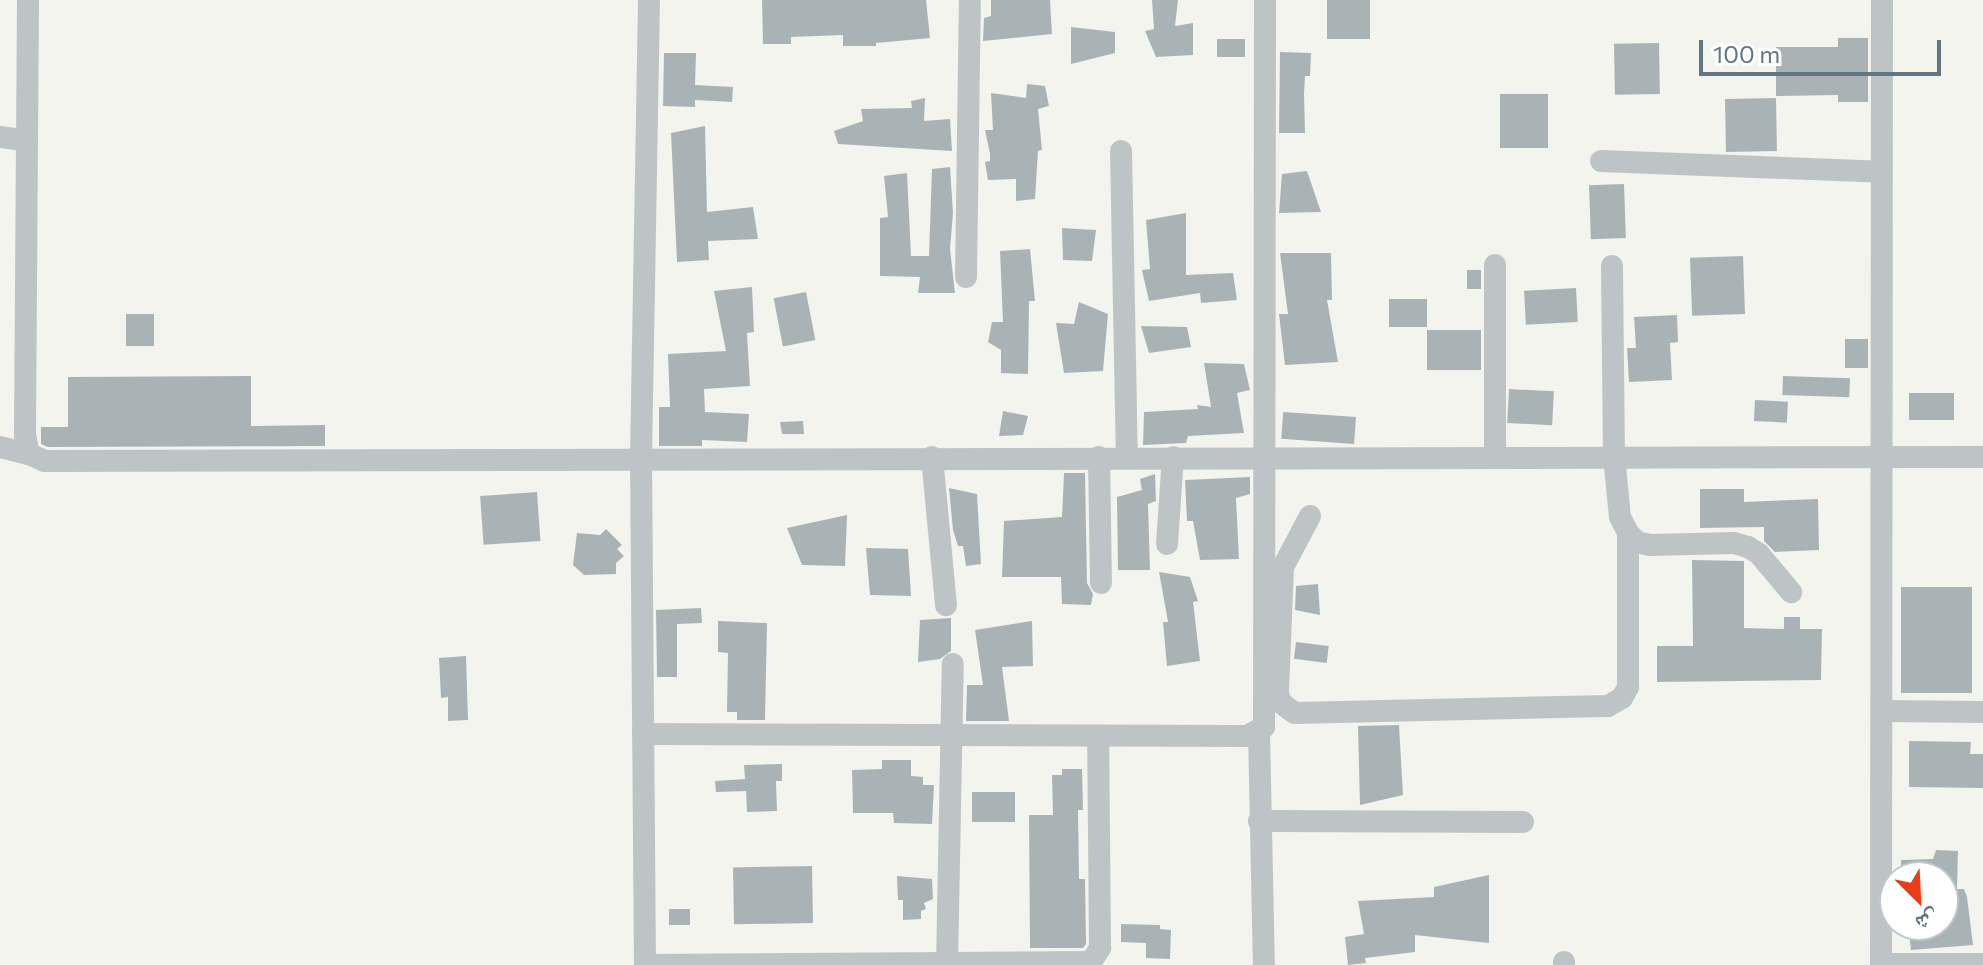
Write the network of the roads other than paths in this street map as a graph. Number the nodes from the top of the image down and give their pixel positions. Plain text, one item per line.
1 (28, 0) edge
2 (649, 0) edge
3 (970, 0) edge
4 (1265, 0) edge
5 (1882, 0) edge
6 (0, 137) edge
7 (27, 141) junction
8 (1121, 151) dead end
9 (1601, 161) dead end
10 (1881, 172) junction
11 (1495, 265) dead end
12 (1612, 266) dead end
13 (966, 277) dead end
14 (0, 447) edge
15 (29, 454) junction
16 (1264, 456) junction
17 (1495, 456) junction
18 (1614, 456) junction
19 (1883, 456) junction
20 (932, 457) junction
21 (1099, 457) junction
22 (1127, 457) junction
23 (1173, 457) junction
24 (1983, 457) edge
25 (641, 458) junction
26 (1310, 516) dead end
27 (1628, 533) junction
28 (1167, 544) dead end
29 (1101, 583) dead end
30 (1791, 592) dead end
31 (946, 605) dead end
32 (953, 664) dead end
33 (1883, 711) junction
34 (1983, 712) edge
35 (1259, 732) junction
36 (643, 734) junction
37 (953, 735) junction
38 (1098, 736) junction
39 (1259, 821) junction
40 (1523, 822) dead end
41 (1086, 964) edge
42 (1983, 964) edge
43 (947, 965) edge
44 (1117, 965) edge
45 (1264, 965) edge
46 (1881, 965) edge

1 - 7 street
2 - 25 street
3 - 13 street
4 - 16 street
5 - 10 street
6 - 7 street
7 - 15 street
8 - 22 street
9 - 10 street
10 - 19 street
11 - 17 street
12 - 18 street
14 - 15 street
15 - 25 street
16 - 17 street
16 - 23 street
16 - 35 street
17 - 18 street
18 - 19 street
18 - 27 street
19 - 24 street
19 - 33 street
20 - 21 street
20 - 25 street
20 - 31 street
21 - 22 street
21 - 29 street
22 - 23 street
23 - 28 street
25 - 36 street
26 - 27 street
27 - 30 street
32 - 37 street
33 - 34 street
33 - 46 street
35 - 38 street
35 - 39 street
36 - 37 street
36 - 43 street
37 - 38 street
37 - 43 street
38 - 41 street
39 - 40 street
39 - 45 street
41 - 43 street
41 - 44 street
42 - 46 street

